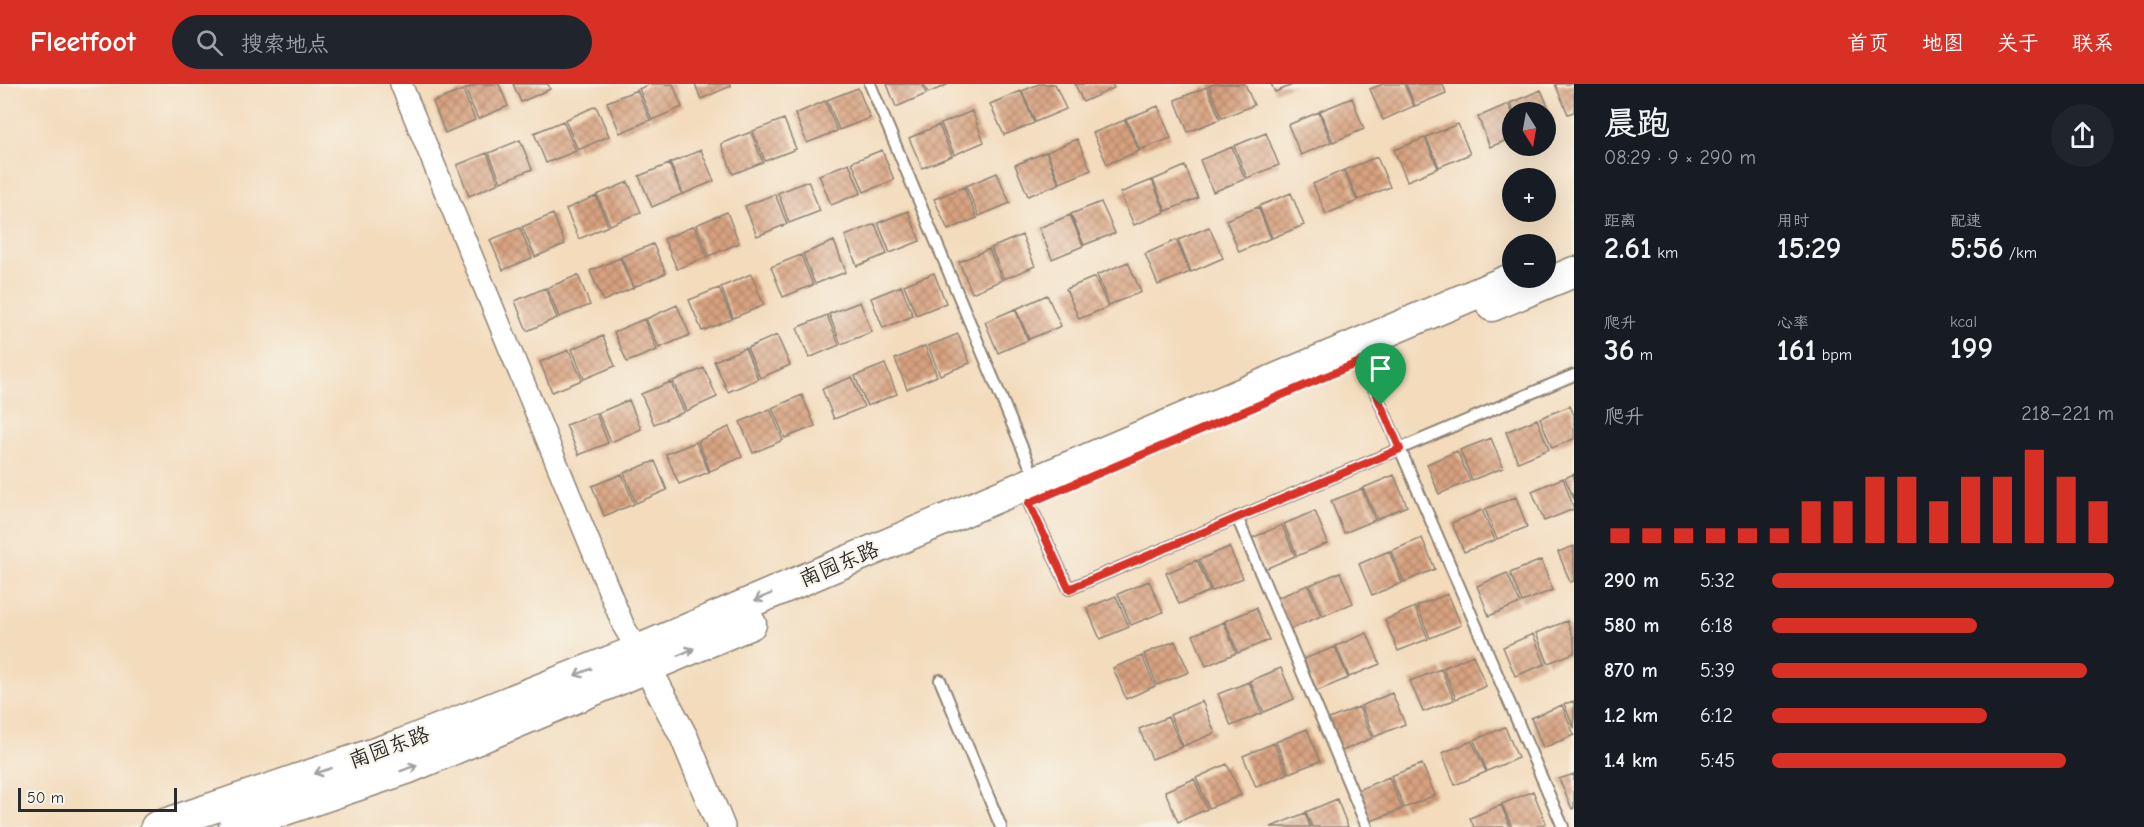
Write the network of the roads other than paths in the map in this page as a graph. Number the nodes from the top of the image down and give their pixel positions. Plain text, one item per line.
1 (401, 84) edge
2 (870, 84) edge
3 (1574, 251) edge
4 (1556, 259) edge
5 (1574, 272) edge
6 (1502, 283) edge
7 (1362, 361) junction
8 (1574, 375) edge
9 (1400, 449) junction
10 (1029, 464) dead end
11 (1029, 503) junction
12 (1236, 517) junction
13 (644, 659) junction
14 (940, 680) dead end
15 (156, 827) edge
16 (234, 827) edge
17 (721, 827) edge
18 (1001, 827) edge
19 (1367, 827) edge
20 (1563, 827) edge

1 - 13 street
2 - 10 lane
3 - 4 main road
5 - 7 main road, 南园东路
6 -> 13 main road, 南园东路
7 - 9 lane
7 - 11 main road, 南园东路
8 - 9 lane
9 - 12 lane
9 - 20 lane
11 - 12 lane
13 -> 11 main road, 南园东路
12 - 19 lane
13 -> 15 main road, 南园东路
16 -> 13 main road, 南园东路
13 - 17 street
14 - 18 lane

